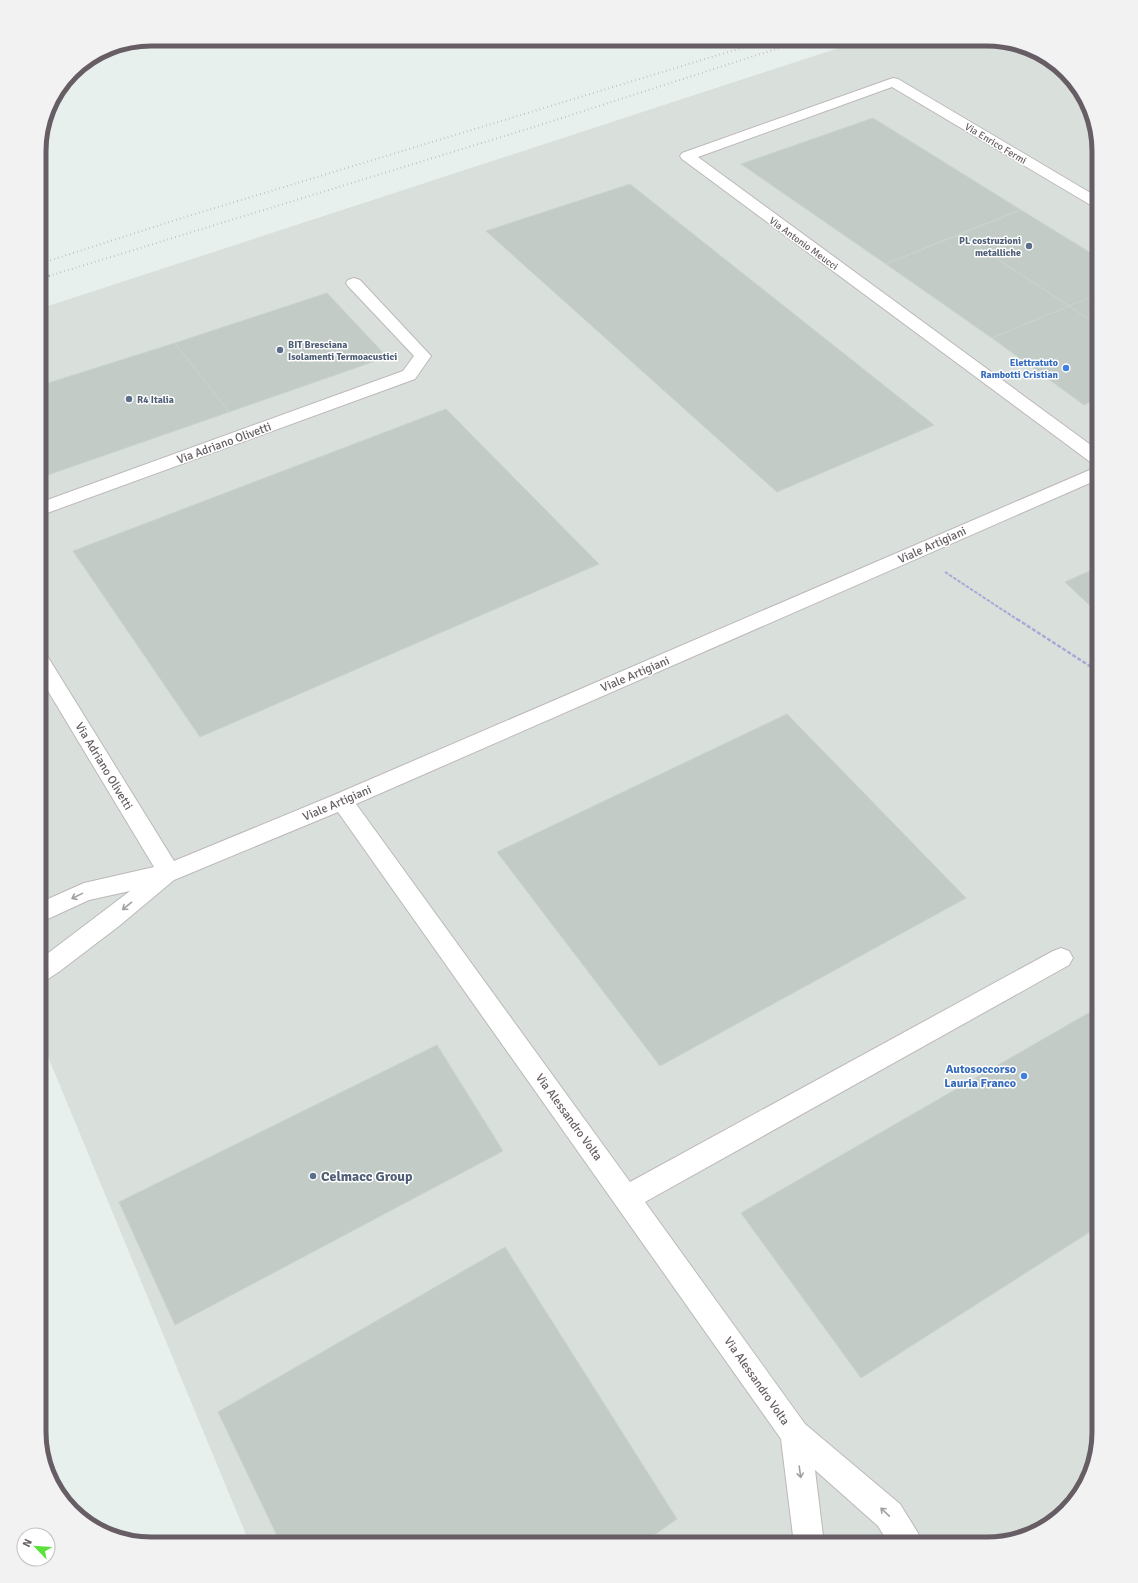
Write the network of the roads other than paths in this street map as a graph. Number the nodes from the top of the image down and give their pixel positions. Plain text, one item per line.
1 (893, 82) joint
2 (1092, 200) edge
3 (354, 282) dead end
4 (1092, 455) edge
5 (1092, 475) edge
6 (46, 507) edge
7 (46, 671) edge
8 (342, 801) junction
9 (169, 873) junction
10 (46, 911) edge
11 (1061, 958) dead end
12 (46, 968) edge
13 (626, 1198) junction
14 (795, 1434) junction
15 (808, 1537) edge
16 (903, 1537) edge

1 - 2 street, Via Enrico Fermi
1 - 4 street, Via Antonio Meucci
3 - 6 street, Via Adriano Olivetti
5 - 8 street, Viale Artigiani
7 - 9 street, Via Adriano Olivetti
8 - 9 street, Viale Artigiani
8 - 13 street, Via Alessandro Volta
9 -> 10 street
9 -> 12 street
11 - 13 street
13 - 14 street, Via Alessandro Volta
14 -> 15 street
16 -> 14 street

